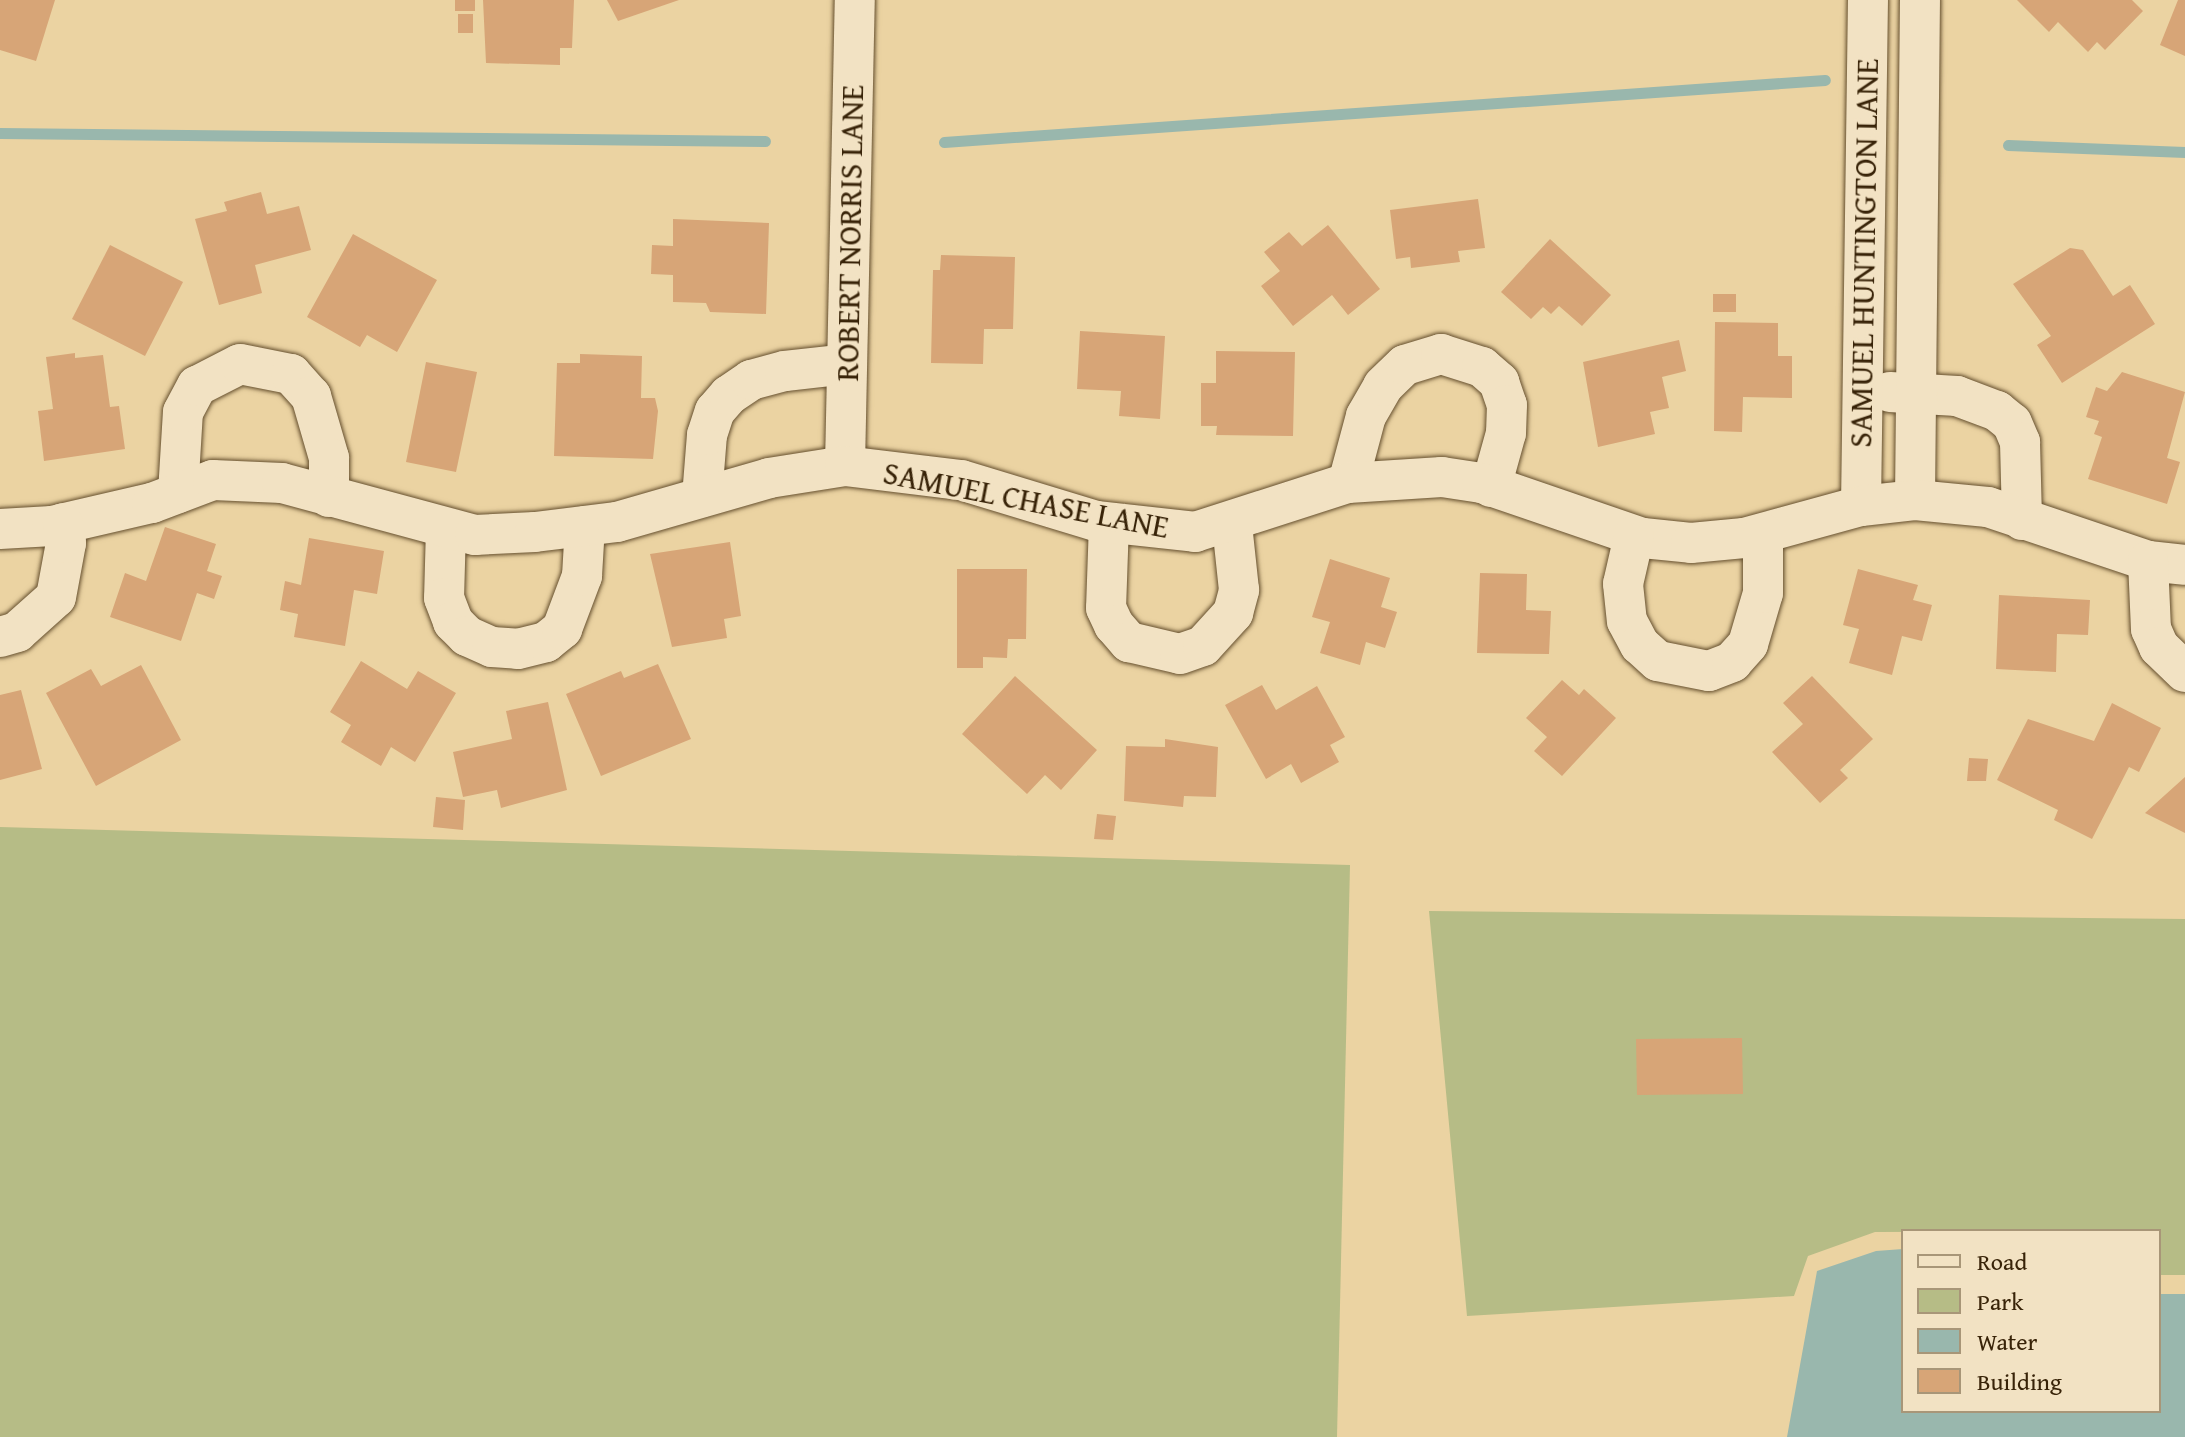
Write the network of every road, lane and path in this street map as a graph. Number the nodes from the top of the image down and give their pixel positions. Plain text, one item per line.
1 (855, 0) edge
2 (1868, 0) edge
3 (1920, 0) edge
4 (847, 364) junction
5 (1863, 390) junction
6 (1916, 394) junction
7 (845, 466) junction
8 (1348, 483) junction
9 (1491, 487) junction
10 (178, 493) junction
11 (329, 497) junction
12 (702, 497) junction
13 (1915, 500) junction
14 (1861, 506) junction
15 (2022, 520) junction
16 (63, 523) junction
17 (1109, 523) junction
18 (1232, 524) junction
19 (585, 526) junction
20 (446, 528) junction
21 (0, 529) edge
22 (1763, 534) junction
23 (1634, 536) junction
24 (2167, 563) edge
25 (0, 637) edge
26 (2185, 672) edge

1 - 4 street, ROBERT NORRIS LANE
2 - 5 street, SAMUEL HUNTINGTON LANE
3 - 6 street, SAMUEL HUNTINGTON LANE
4 - 7 street, ROBERT NORRIS LANE
4 - 12 street
5 - 6 street
5 - 14 street, SAMUEL HUNTINGTON LANE
6 - 13 street, SAMUEL HUNTINGTON LANE
6 - 15 street
7 - 12 street, SAMUEL CHASE LANE
7 - 17 street, SAMUEL CHASE LANE
8 - 9 street, SAMUEL CHASE LANE
8 - 9 street
8 - 18 street, SAMUEL CHASE LANE
9 - 23 street, SAMUEL CHASE LANE
10 - 11 street, SAMUEL CHASE LANE
10 - 11 street
10 - 16 street, SAMUEL CHASE LANE
11 - 20 street, SAMUEL CHASE LANE
12 - 19 street, SAMUEL CHASE LANE
13 - 14 street, SAMUEL CHASE LANE
13 - 15 street, SAMUEL CHASE LANE
14 - 22 street, SAMUEL CHASE LANE
15 - 24 street, SAMUEL CHASE LANE
16 - 21 street, SAMUEL CHASE LANE
16 - 25 street
17 - 18 street, SAMUEL CHASE LANE
17 - 18 street
19 - 20 street, SAMUEL CHASE LANE
19 - 20 street
22 - 23 street, SAMUEL CHASE LANE
22 - 23 street
24 - 26 street

